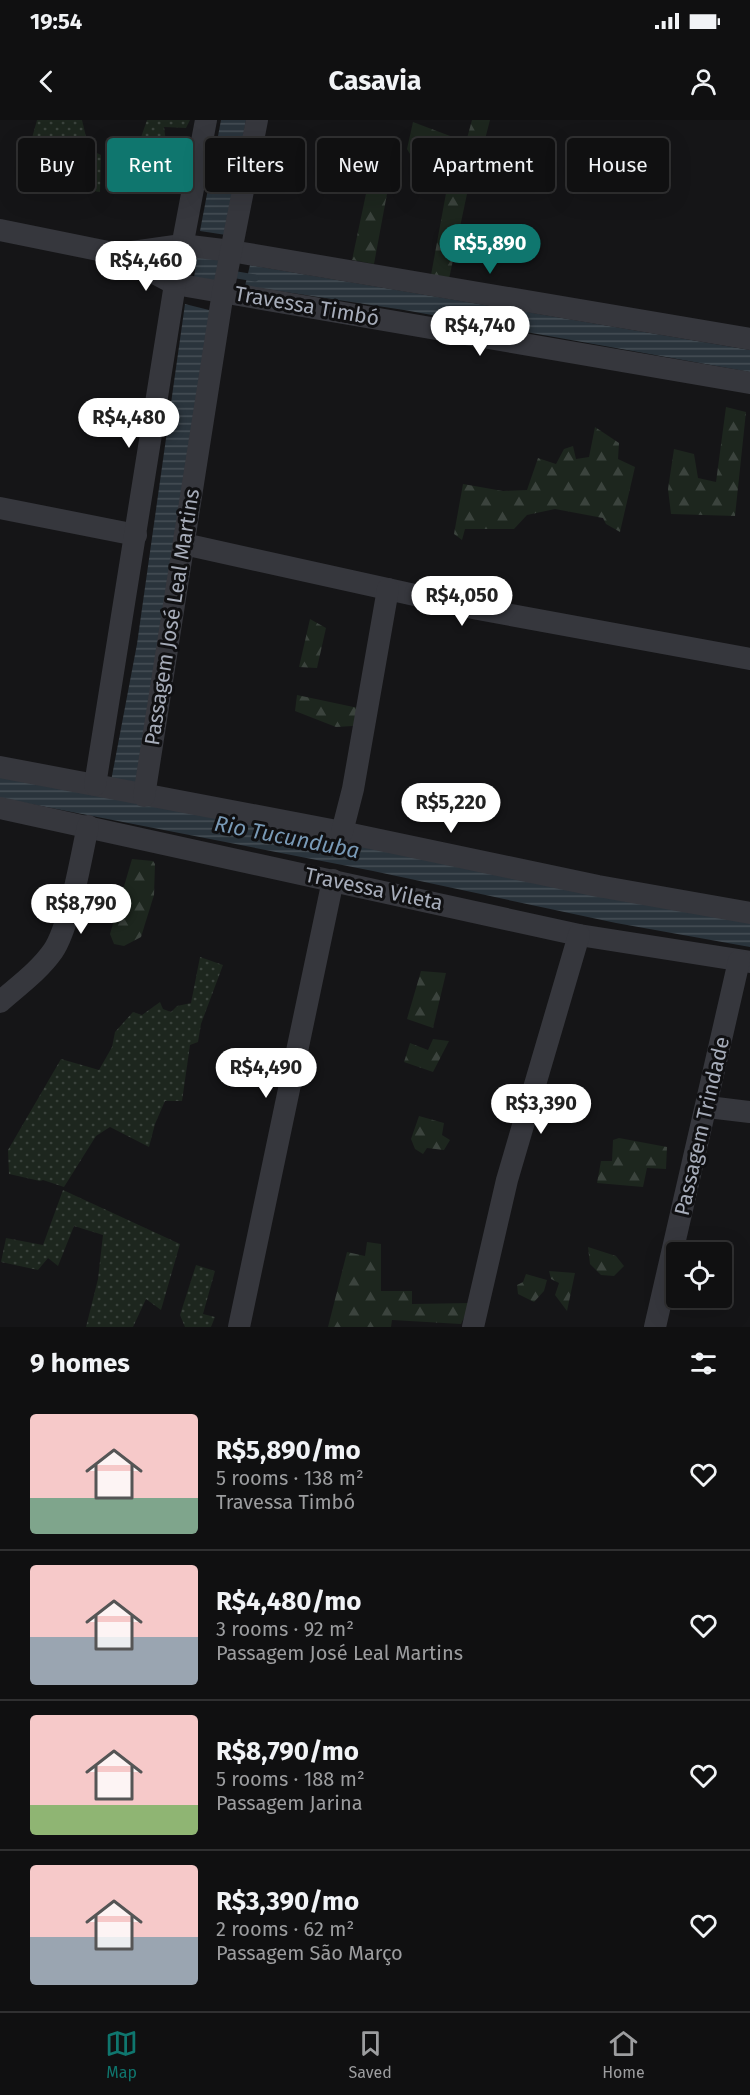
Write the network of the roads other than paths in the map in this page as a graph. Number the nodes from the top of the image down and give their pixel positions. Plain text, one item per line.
1 (206, 120) edge
2 (257, 120) edge
3 (0, 230) edge
4 (190, 246) junction
5 (118, 254) junction
6 (228, 254) junction
7 (182, 285) junction
8 (222, 288) junction
9 (750, 339) edge
10 (750, 383) edge
11 (0, 508) edge
12 (136, 535) junction
13 (184, 544) junction
14 (388, 589) junction
15 (750, 659) edge
16 (0, 767) edge
17 (95, 785) junction
18 (144, 796) junction
19 (0, 808) edge
20 (88, 826) junction
21 (342, 832) junction
22 (333, 880) junction
23 (750, 913) edge
24 (579, 934) junction
25 (745, 961) edge
26 (0, 1002) edge
27 (708, 1107) junction
28 (750, 1112) edge
29 (238, 1327) edge
30 (473, 1327) edge
31 (655, 1327) edge

1 - 4 street
2 - 6 street, Passagem José Leal Martins
3 - 5 street, Travessa Timbó
4 - 5 street, Travessa Timbó
4 - 6 street, Travessa Timbó
4 - 7 street
5 - 7 street, Travessa Timbó
6 - 8 street, Passagem José Leal Martins
6 - 9 street, Travessa Timbó
7 - 8 street, Travessa Timbó
7 - 12 street
8 - 10 street, Travessa Timbó
8 - 13 street, Passagem José Leal Martins
11 - 12 street
12 - 17 street
13 - 14 street
13 - 18 street, Passagem José Leal Martins
14 - 15 street
14 - 21 street
16 - 17 street
17 - 18 street
18 - 21 street
19 - 20 street, Travessa Vileta
20 - 22 street, Travessa Vileta
20 - 26 street
21 - 23 street
22 - 24 street, Travessa Vileta
22 - 29 street
24 - 25 street, Travessa Vileta
24 - 30 street
25 - 27 street, Passagem Trindade
27 - 28 street
27 - 31 street, Passagem Trindade

